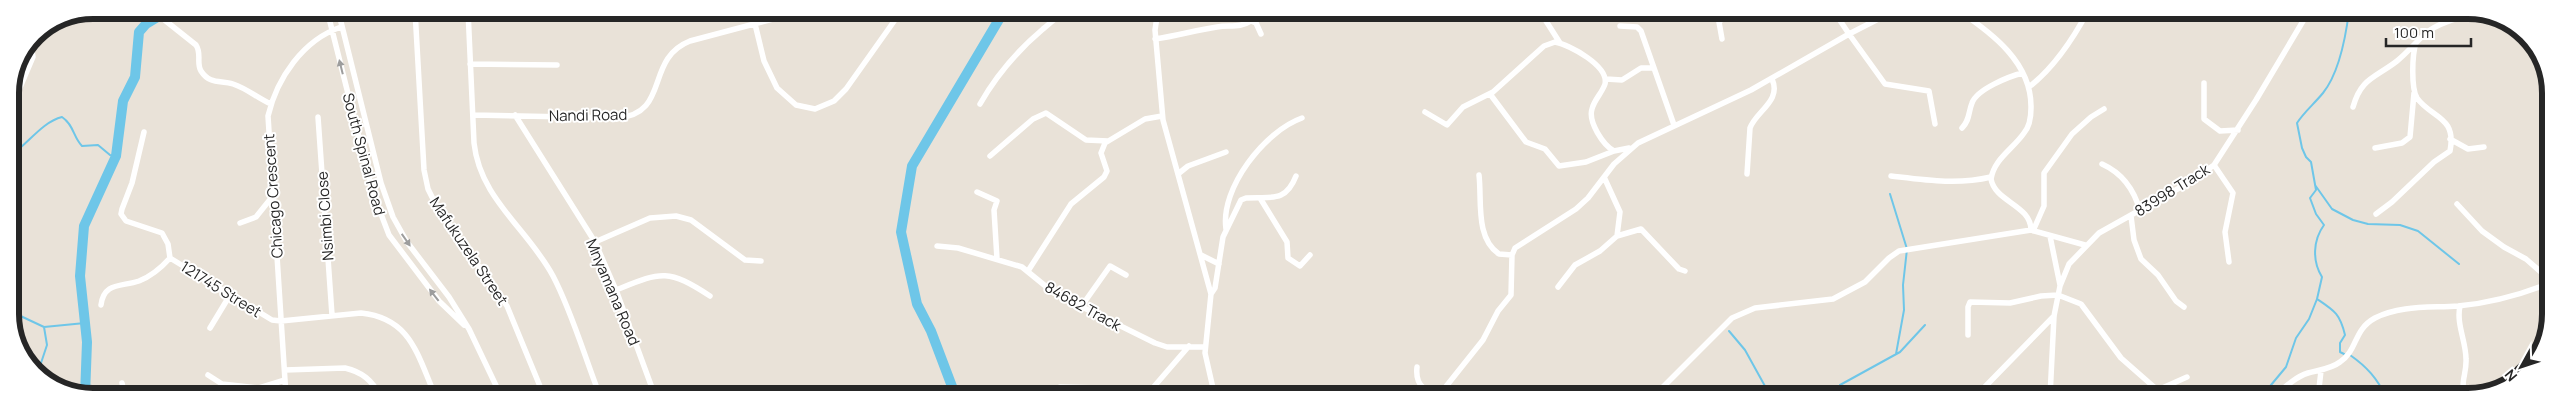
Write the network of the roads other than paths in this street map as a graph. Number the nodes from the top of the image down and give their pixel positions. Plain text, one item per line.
1 (162, 19) edge
2 (330, 19) edge
3 (340, 19) edge
4 (415, 19) edge
5 (468, 19) edge
6 (774, 19) edge
7 (896, 19) edge
8 (1054, 19) edge
9 (1157, 19) edge
10 (1545, 19) edge
11 (1722, 19) edge
12 (1839, 19) edge
13 (1877, 19) edge
14 (1969, 19) edge
15 (2084, 19) edge
16 (2304, 19) edge
17 (2461, 19) edge
18 (755, 24) junction
19 (1620, 26) dead end
20 (342, 27) junction
21 (332, 30) junction
22 (1261, 34) dead end
23 (1849, 34) junction
24 (1722, 38) dead end
25 (1156, 39) junction
26 (1560, 43) junction
27 (2416, 43) junction
28 (32, 50) edge
29 (470, 64) junction
30 (558, 65) dead end
31 (1653, 68) junction
32 (2023, 73) junction
33 (1606, 79) junction
34 (1772, 79) junction
35 (2204, 83) dead end
36 (2029, 87) junction
37 (19, 89) edge
38 (2414, 93) junction
39 (1490, 94) junction
40 (271, 104) junction
41 (980, 104) dead end
42 (2353, 107) dead end
43 (2104, 109) dead end
44 (1424, 112) dead end
45 (473, 115) junction
46 (515, 115) junction
47 (1162, 116) junction
48 (318, 117) dead end
49 (1302, 118) dead end
50 (1935, 124) dead end
51 (1674, 125) junction
52 (1962, 128) dead end
53 (2238, 130) junction
54 (144, 132) dead end
55 (2450, 139) junction
56 (1108, 141) junction
57 (2484, 146) dead end
58 (1631, 148) junction
59 (2375, 148) dead end
60 (1614, 151) junction
61 (1226, 152) dead end
62 (990, 156) dead end
63 (2102, 164) dead end
64 (2214, 164) junction
65 (1178, 174) junction
66 (1747, 174) dead end
67 (1479, 175) dead end
68 (1296, 176) dead end
69 (1891, 176) dead end
70 (1604, 177) junction
71 (1991, 177) junction
72 (977, 192) dead end
73 (272, 197) junction
74 (1260, 198) junction
75 (2457, 204) dead end
76 (2140, 211) junction
77 (2376, 214) dead end
78 (2131, 216) junction
79 (240, 223) dead end
80 (1226, 229) junction
81 (2032, 230) junction
82 (1618, 236) junction
83 (2050, 236) junction
84 (595, 242) junction
85 (2085, 245) junction
86 (937, 246) dead end
87 (1201, 255) junction
88 (1310, 255) dead end
89 (1512, 255) junction
90 (170, 258) junction
91 (997, 259) junction
92 (761, 261) dead end
93 (2229, 262) dead end
94 (1219, 264) junction
95 (1028, 271) junction
96 (1685, 271) dead end
97 (2542, 274) edge
98 (1126, 275) dead end
99 (2542, 284) edge
100 (2060, 286) junction
101 (1558, 287) dead end
102 (616, 290) junction
103 (1211, 294) junction
104 (230, 295) junction
105 (2058, 295) junction
106 (710, 296) dead end
107 (101, 305) dead end
108 (2460, 306) junction
109 (1081, 307) junction
110 (2184, 307) dead end
111 (332, 315) junction
112 (2054, 316) junction
113 (281, 321) junction
114 (210, 328) dead end
115 (469, 329) junction
116 (1968, 335) dead end
117 (1189, 346) junction
118 (1205, 348) junction
119 (1417, 367) dead end
120 (285, 370) junction
121 (2321, 371) junction
122 (208, 375) dead end
123 (2187, 377) dead end
124 (285, 380) junction
125 (122, 383) dead end
126 (1060, 387) dead end
127 (123, 388) edge
128 (286, 388) edge
129 (375, 388) edge
130 (432, 388) edge
131 (497, 388) edge
132 (541, 388) edge
133 (597, 388) edge
134 (651, 388) edge
135 (1102, 388) edge
136 (1153, 388) edge
137 (1213, 388) edge
138 (1424, 388) edge
139 (1443, 388) edge
140 (1663, 388) edge
141 (1984, 388) edge
142 (2050, 388) edge
143 (2156, 388) edge
144 (2164, 388) edge
145 (2286, 388) edge
146 (2319, 388) edge
147 (2463, 388) edge

1 - 40 street
2 - 21 street, South Spinal Road
3 - 20 street, South Spinal Road
4 - 132 street, Mafukuzela Street
5 - 29 street
6 - 18 street, Nandi Road
7 - 18 street
8 - 41 street
9 - 25 street
10 - 26 street
11 - 24 street
12 - 23 street
13 - 23 street
14 - 32 street
15 - 36 street
16 - 53 street, 83998 Track
17 - 27 street
18 - 46 street, Nandi Road
19 - 31 street
20 - 21 street, Chicago Crescent
20 -> 115 street, South Spinal Road
21 - 40 street, Chicago Crescent
115 -> 21 street, South Spinal Road
22 - 25 street
23 - 34 street
23 - 50 street
25 - 47 street
26 - 33 street
26 - 39 street
27 - 38 street
27 - 42 street
28 - 37 street
29 - 30 street
29 - 45 street
31 - 33 street
31 - 51 street
32 - 36 street
32 - 52 street
33 - 60 street
34 - 51 street
34 - 66 street
35 - 53 street
36 - 71 street
38 - 55 street
38 - 59 street
39 - 44 street
39 - 60 street
40 - 73 street, Chicago Crescent
43 - 81 street
45 - 46 street, Nandi Road
45 - 133 street
46 - 84 street, Mnyamana Road
47 - 56 street
47 - 65 street
48 - 111 street, Nsimbi Close
49 - 80 street
51 - 58 street
53 - 64 street, 83998 Track
54 - 90 street, 121745 Street
55 - 57 street
55 - 77 street
56 - 62 street
56 - 95 street
58 - 60 street
58 - 70 street
61 - 65 street
63 - 76 street
64 - 76 street, 83998 Track
64 - 93 street
65 - 87 street
67 - 89 street
68 - 74 street
69 - 71 street
70 - 82 street
70 - 89 street
71 - 81 street
72 - 91 street
73 - 79 street
73 - 113 street, Chicago Crescent
74 - 80 street
74 - 88 street
75 - 97 street
76 - 78 street, 83998 Track
78 - 85 street, 83998 Track
78 - 110 street
80 - 94 street
81 - 83 street
81 - 140 street
82 - 96 street
82 - 101 street
83 - 85 street
83 - 100 street
84 - 92 street
84 - 102 street, Mnyamana Road
85 - 100 street, 83998 Track
86 - 91 street, 84682 Track
87 - 94 street
87 - 103 street
89 - 139 street
90 - 104 street, 121745 Street
90 - 107 street
91 - 95 street, 84682 Track
94 - 103 street
95 - 109 street, 84682 Track
98 - 109 street
99 - 108 street
100 - 105 street
102 - 106 street
102 - 134 street, Mnyamana Road
103 - 118 street
104 - 113 street, 121745 Street
104 - 114 street
105 - 112 street
105 - 116 street
105 - 143 street
108 - 121 street
108 - 147 street
109 - 117 street, 84682 Track
111 - 113 street
111 - 130 street
112 - 141 street
112 - 142 street
113 - 120 street, Chicago Crescent
115 - 131 street, South Spinal Road
117 - 118 street, 84682 Track
117 - 136 street
118 - 137 street
119 - 138 street
120 - 124 street, Chicago Crescent
120 - 129 street
121 - 145 street
121 - 146 street
122 - 124 street
123 - 144 street
124 - 128 street, Chicago Crescent
125 - 127 street
126 - 135 street

